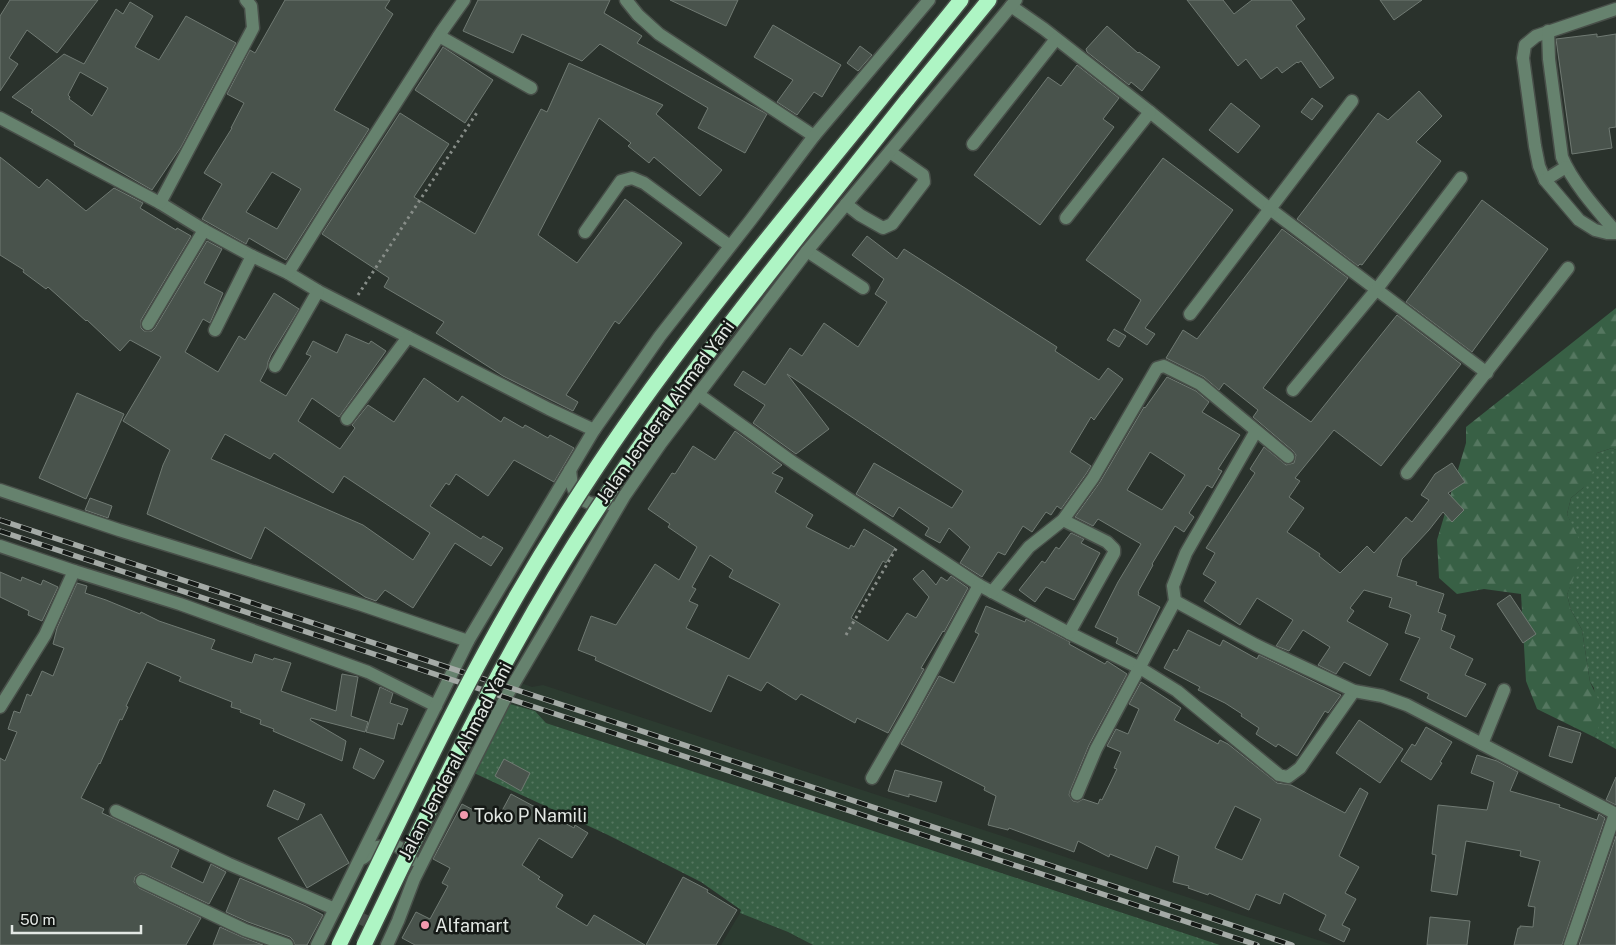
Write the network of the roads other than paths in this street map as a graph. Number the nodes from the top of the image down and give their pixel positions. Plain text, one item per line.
1 (246, 0) edge
2 (464, 0) edge
3 (626, 0) edge
4 (930, 0) edge
5 (961, 0) edge
6 (989, 0) edge
7 (1014, 5) edge
8 (1616, 9) edge
9 (1548, 31) junction
10 (439, 36) junction
11 (1056, 39) junction
12 (531, 88) dead end
13 (1352, 100) dead end
14 (1150, 112) junction
15 (0, 118) edge
16 (814, 136) junction
17 (972, 144) dead end
18 (890, 152) junction
19 (1566, 167) junction
20 (1461, 178) dead end
21 (1545, 180) junction
22 (160, 203) junction
23 (846, 204) junction
24 (1270, 209) junction
25 (1066, 218) dead end
26 (204, 230) junction
27 (585, 232) dead end
28 (1616, 232) edge
29 (730, 246) junction
30 (807, 251) junction
31 (252, 256) junction
32 (1568, 268) dead end
33 (288, 273) junction
34 (863, 288) dead end
35 (1377, 289) junction
36 (318, 291) junction
37 (1190, 314) dead end
38 (148, 324) dead end
39 (215, 330) dead end
40 (408, 337) junction
41 (275, 366) dead end
42 (1487, 373) junction
43 (1293, 390) dead end
44 (698, 394) junction
45 (347, 419) dead end
46 (594, 430) junction
47 (1256, 431) junction
48 (1288, 457) dead end
49 (570, 470) junction
50 (1407, 473) dead end
51 (0, 490) edge
52 (626, 495) junction
53 (1063, 520) junction
54 (0, 546) edge
55 (74, 571) junction
56 (980, 585) junction
57 (992, 592) junction
58 (1175, 601) junction
59 (1069, 633) junction
60 (468, 641) junction
61 (1140, 668) junction
62 (1504, 690) dead end
63 (1354, 692) junction
64 (436, 706) junction
65 (0, 707) edge
66 (1482, 744) junction
67 (872, 778) dead end
68 (1077, 794) dead end
69 (116, 811) dead end
70 (1616, 814) edge
71 (359, 861) junction
72 (414, 879) junction
73 (142, 881) dead end
74 (339, 908) junction
75 (287, 945) edge
76 (317, 945) edge
77 (339, 945) edge
78 (364, 945) edge
79 (387, 945) edge
80 (1570, 945) edge

1 - 22 street
2 - 10 street
3 - 16 street
4 - 16 street
5 - 77 highway, Jalan Jenderal Ahmad Yani, bridge
6 - 78 highway, Jalan Jenderal Ahmad Yani, bridge
7 - 11 street
7 - 18 street, Jalan Jenderal Ahmad Yani
8 - 9 street
9 - 19 street
9 - 21 street
10 - 12 street
10 - 33 street
11 - 14 street
11 - 17 street
13 - 24 street
14 - 24 street
14 - 25 street
15 - 22 street
16 - 29 street
18 - 23 street, Jalan Jenderal Ahmad Yani
18 - 23 street
19 - 21 street
19 - 28 street
20 - 35 street
21 - 28 street
22 - 26 street
23 - 30 street, Jalan Jenderal Ahmad Yani
24 - 35 street
24 - 37 street
26 - 31 street
26 - 38 street
27 - 29 street
29 - 46 street
30 - 34 street
30 - 44 street, Jalan Jenderal Ahmad Yani
31 - 33 street
31 - 39 street
32 - 42 street
33 - 36 street
35 - 42 street
35 - 43 street
36 - 40 street
36 - 41 street
40 - 45 street
40 - 46 street
42 - 50 street
44 - 52 street, Jalan Jenderal Ahmad Yani
44 - 56 street
46 - 49 street
47 - 48 street
47 - 53 street
47 - 58 street
49 - 52 street
49 - 60 street
51 - 60 street
52 - 72 street, Jalan Jenderal Ahmad Yani
53 - 57 street
53 - 59 street
54 - 55 street
55 - 64 street
55 - 65 street
56 - 57 street
56 - 67 street
57 - 59 street
58 - 61 street
58 - 63 street
59 - 61 street
60 - 64 street
61 - 63 street
61 - 68 street
62 - 66 street
63 - 66 street
64 - 71 street
66 - 70 street
69 - 74 street
70 - 80 street
71 - 72 street
71 - 74 street
72 - 79 street, Jalan Jenderal Ahmad Yani
73 - 75 street
74 - 76 street

